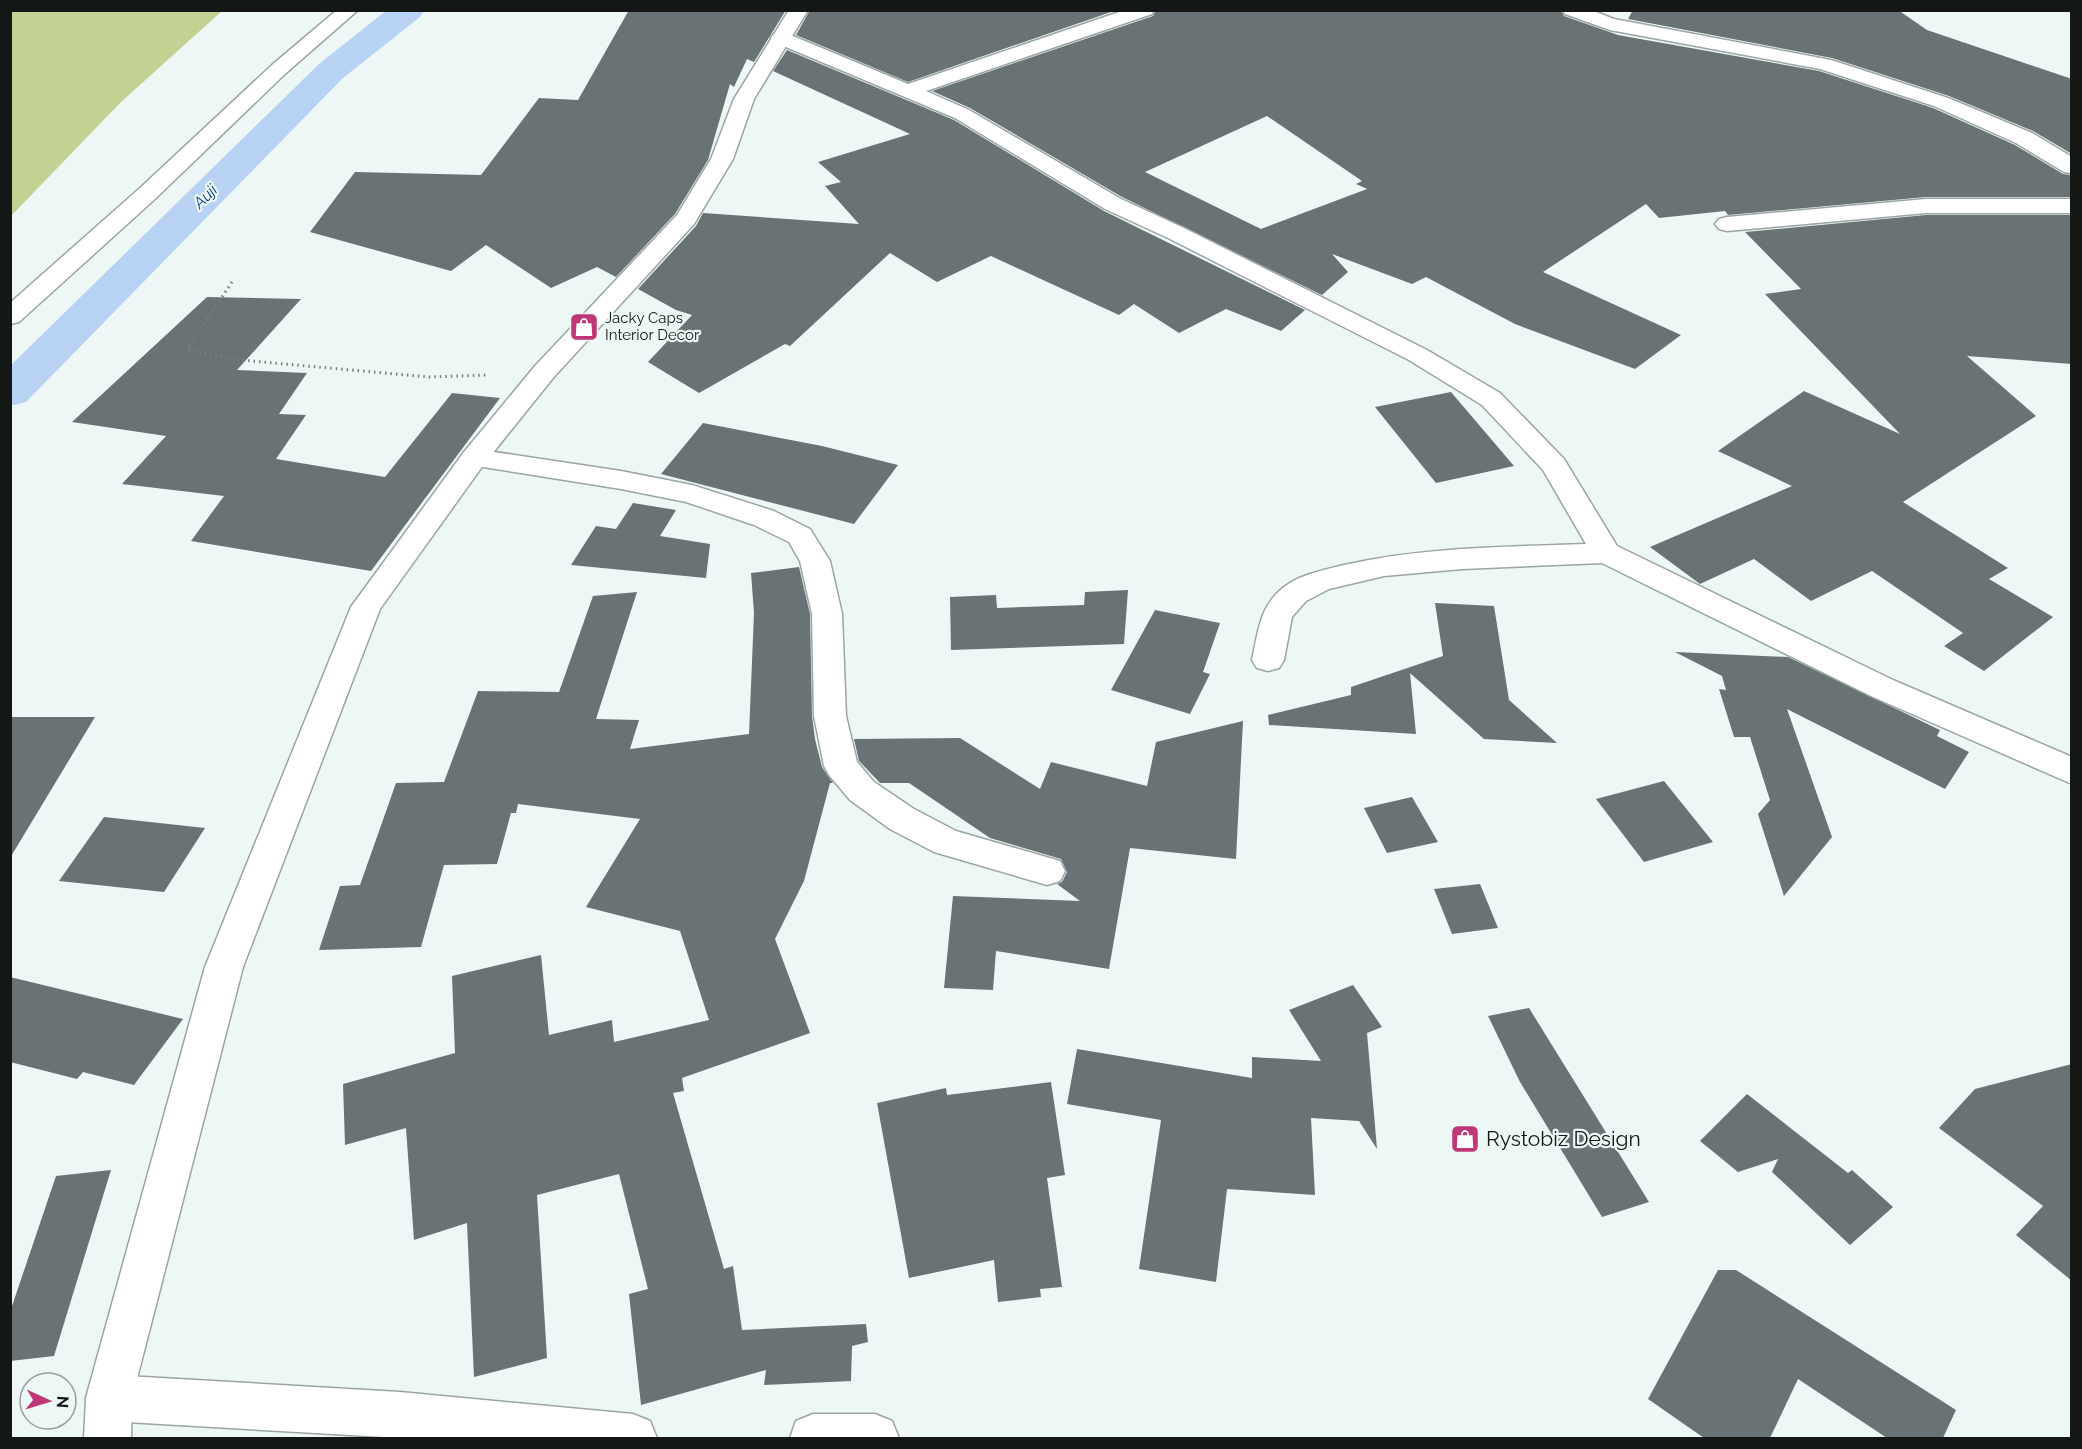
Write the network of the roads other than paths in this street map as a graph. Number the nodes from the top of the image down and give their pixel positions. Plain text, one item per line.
1 (349, 10) edge
2 (799, 10) edge
3 (1145, 10) edge
4 (1572, 10) edge
5 (781, 38) junction
6 (907, 91) junction
7 (2072, 167) edge
8 (2072, 206) edge
9 (1727, 224) dead end
10 (10, 317) edge
11 (474, 458) junction
12 (1606, 553) junction
13 (1268, 660) dead end
14 (2072, 771) edge
15 (1047, 871) dead end
16 (108, 1418) edge
17 (633, 1438) edge
18 (813, 1438) edge
19 (875, 1438) edge

1 - 10 street
2 - 5 street
3 - 6 street
4 - 7 street
5 - 6 street
5 - 11 street
6 - 12 street
8 - 9 street
11 - 15 street
11 - 16 street
12 - 13 street
12 - 14 street
16 - 17 street
18 - 19 street

